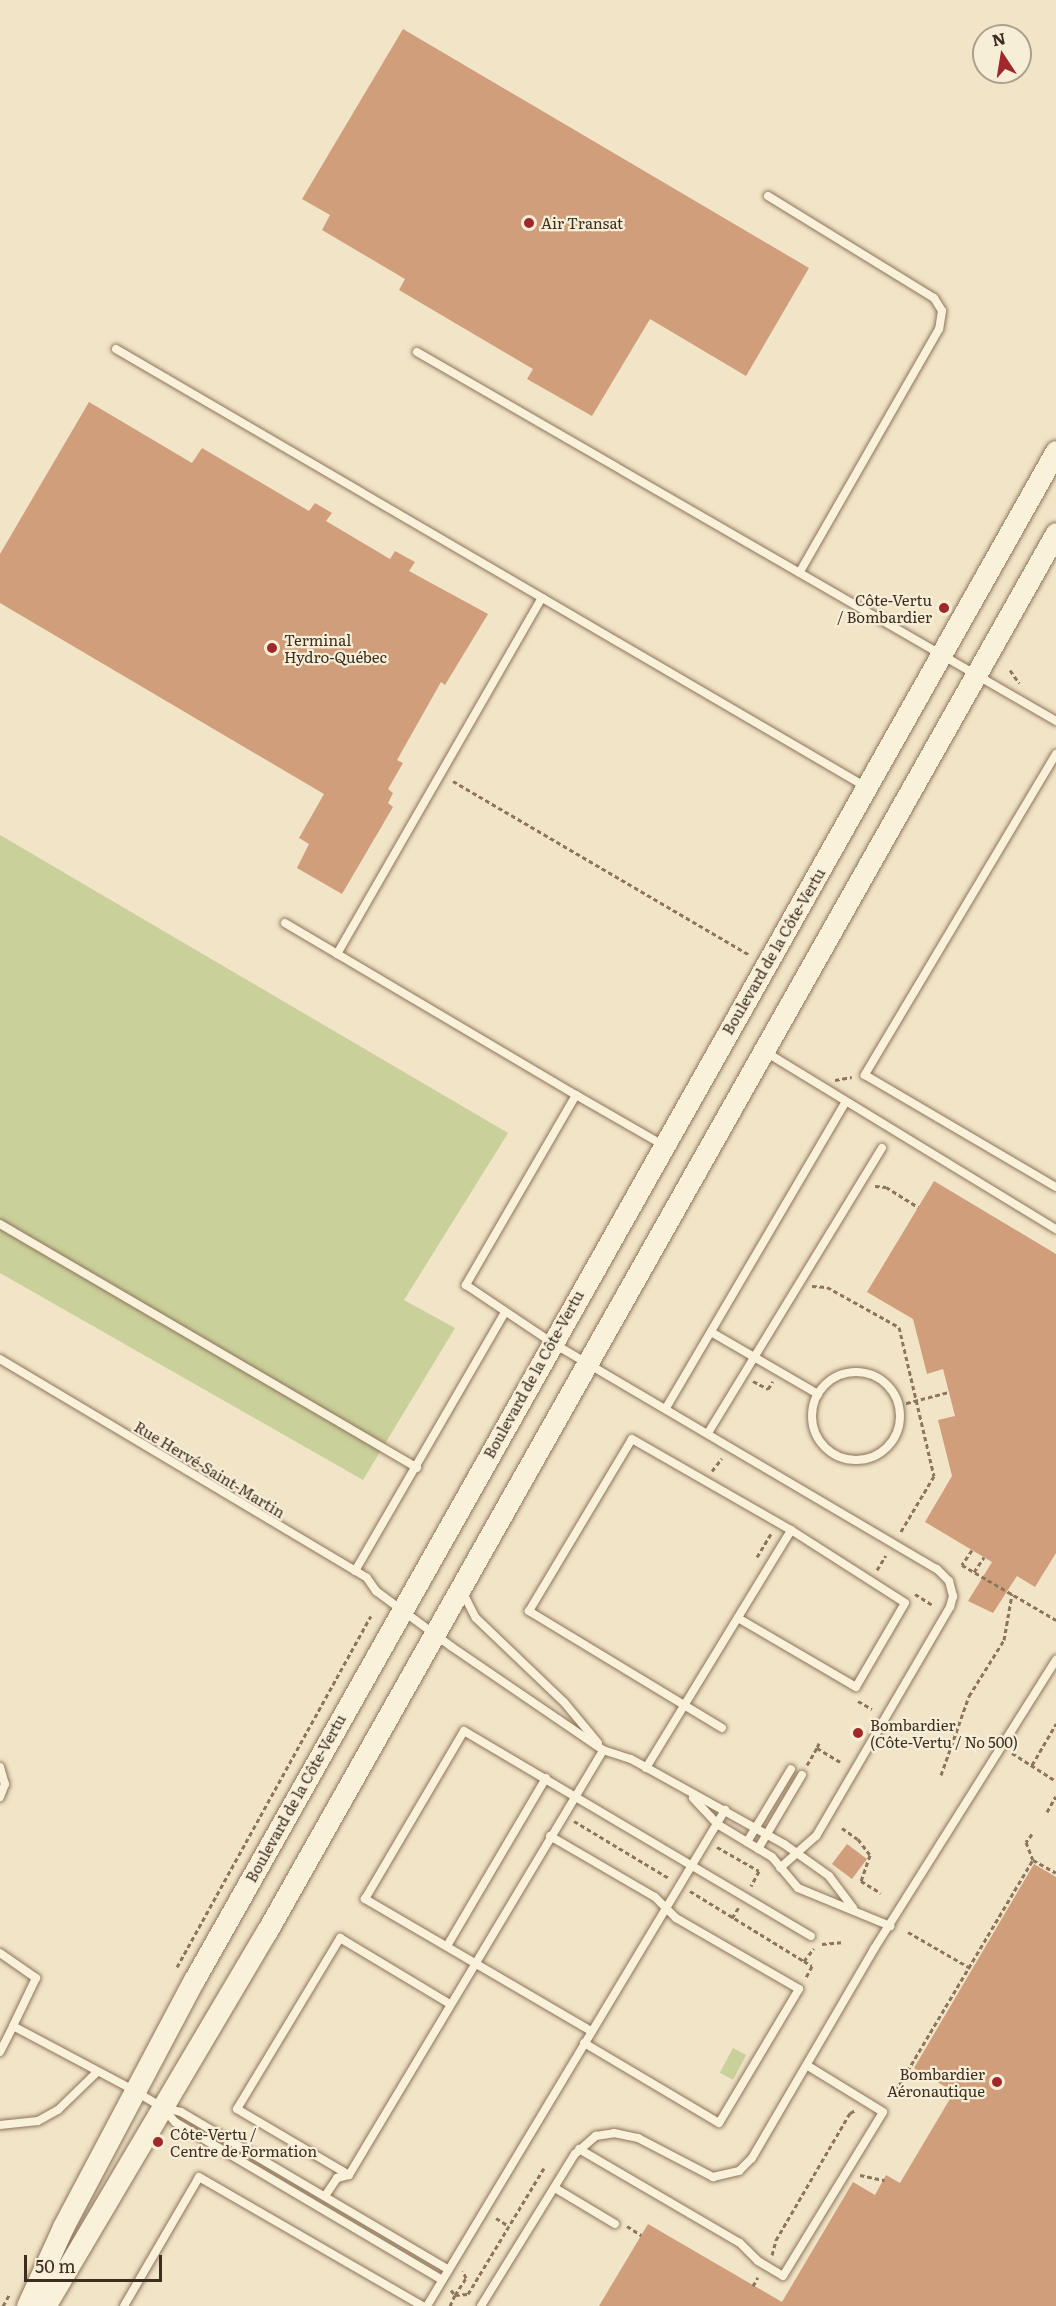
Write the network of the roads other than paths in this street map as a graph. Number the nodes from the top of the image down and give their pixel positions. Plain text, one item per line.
1 (768, 196) dead end
2 (116, 349) dead end
3 (417, 352) dead end
4 (1056, 451) edge
5 (1056, 533) edge
6 (799, 573) junction
7 (542, 598) junction
8 (940, 655) junction
9 (976, 677) junction
10 (1056, 721) edge
11 (1056, 754) edge
12 (866, 788) junction
13 (285, 923) dead end
14 (337, 954) junction
15 (764, 1051) junction
16 (576, 1095) junction
17 (845, 1103) junction
18 (663, 1145) junction
19 (882, 1148) dead end
20 (1056, 1187) edge
21 (0, 1224) edge
22 (1056, 1229) edge
23 (505, 1312) junction
24 (711, 1332) junction
25 (551, 1342) junction
26 (755, 1357) junction
27 (0, 1359) edge
28 (589, 1362) junction
29 (818, 1394) junction
30 (666, 1408) junction
31 (708, 1433) junction
32 (417, 1468) junction
33 (791, 1530) junction
34 (356, 1571) junction
35 (461, 1588) junction
36 (401, 1607) junction
37 (738, 1618) junction
38 (435, 1633) junction
39 (1056, 1660) edge
40 (686, 1706) junction
41 (722, 1728) dead end
42 (603, 1750) junction
43 (0, 1767) edge
44 (645, 1768) junction
45 (791, 1769) dead end
46 (802, 1775) road end
47 (546, 1778) junction
48 (575, 1794) junction
49 (691, 1796) junction
50 (0, 1797) edge
51 (725, 1810) junction
52 (714, 1827) junction
53 (756, 1828) junction
54 (767, 1834) junction
55 (550, 1836) junction
56 (747, 1842) junction
57 (758, 1849) junction
58 (795, 1854) junction
59 (692, 1864) junction
60 (780, 1868) junction
61 (665, 1908) junction
62 (853, 1908) junction
63 (890, 1926) junction
64 (811, 1936) dead end
65 (447, 1946) junction
66 (0, 1953) edge
67 (476, 1962) junction
68 (450, 2004) junction
69 (13, 2026) junction
70 (591, 2031) junction
71 (584, 2043) junction
72 (0, 2052) edge
73 (807, 2066) junction
74 (97, 2072) junction
75 (135, 2091) junction
76 (162, 2107) junction
77 (0, 2125) edge
78 (579, 2149) junction
79 (349, 2175) junction
80 (555, 2188) junction
81 (325, 2196) junction
82 (615, 2224) dead end
83 (448, 2269) junction
84 (442, 2280) junction
85 (27, 2306) edge
86 (45, 2306) edge
87 (124, 2306) edge
88 (422, 2306) edge
89 (427, 2306) edge
90 (480, 2306) edge

1 - 6 lane
2 - 7 lane
3 - 6 lane
4 - 8 street, Boulevard de la Côte-Vertu
5 - 9 street
6 - 8 lane
7 - 12 lane
7 - 14 lane
8 - 9 lane
8 - 12 street, Boulevard de la Côte-Vertu
9 - 10 lane
9 - 15 street
11 - 20 lane
12 - 18 street, Boulevard de la Côte-Vertu
13 - 14 lane
14 - 16 lane
15 - 17 lane
15 - 28 street
16 - 18 lane
16 - 23 lane
17 - 22 lane
17 - 24 lane
18 - 25 street, Boulevard de la Côte-Vertu
19 - 26 lane
21 - 32 lane
23 - 25 lane
23 - 32 lane
24 - 26 lane
24 - 30 lane
25 - 28 lane
25 - 36 street, Boulevard de la Côte-Vertu
26 - 29 lane
26 - 31 lane
27 - 34 lane, Rue Hervé-Saint-Martin
28 - 30 lane
28 - 35 street
29 - 29 lane
30 - 31 lane
31 - 58 lane
32 - 34 lane
33 - 37 lane
33 - 37 lane
33 - 40 lane
34 - 36 lane, Rue Hervé-Saint-Martin
35 - 38 street
35 - 42 lane
36 - 38 lane, Rue Hervé-Saint-Martin
36 - 75 street, Boulevard de la Côte-Vertu
37 - 40 lane
38 - 42 lane, Rue Hervé-Saint-Martin
38 - 76 street
39 - 63 lane
40 - 41 lane
40 - 44 lane
42 - 44 lane, Rue Hervé-Saint-Martin
42 - 48 lane
43 - 50 lane
44 - 49 lane, Rue Hervé-Saint-Martin
45 - 53 lane
46 - 54 lane
47 - 48 lane
47 - 65 lane
47 - 65 lane
48 - 55 lane
48 - 59 lane
49 - 51 lane
49 - 52 lane
51 - 52 lane
51 - 53 lane
52 - 56 lane
52 - 59 lane
53 - 54 lane
53 - 56 lane
54 - 57 lane
54 - 58 lane
55 - 61 lane
55 - 67 lane
56 - 57 lane
57 - 60 lane
58 - 60 lane
58 - 62 lane
59 - 61 lane
59 - 64 lane
60 - 62 lane
61 - 70 lane
61 - 71 lane
62 - 63 lane
63 - 73 lane
65 - 67 lane
66 - 69 lane
67 - 68 lane
67 - 70 lane
68 - 79 lane
68 - 79 lane
69 - 72 lane
69 - 74 lane
70 - 71 lane
71 - 83 lane
73 - 78 lane
73 - 78 lane
74 - 75 lane
74 - 77 lane
75 - 76 lane
75 - 85 street, Boulevard de la Côte-Vertu
76 - 81 lane
76 - 84 lane
76 - 86 street
78 - 80 lane
79 - 81 lane
80 - 82 lane
80 - 90 lane
81 - 83 lane
83 - 84 lane
84 - 89 lane
87 - 88 lane

